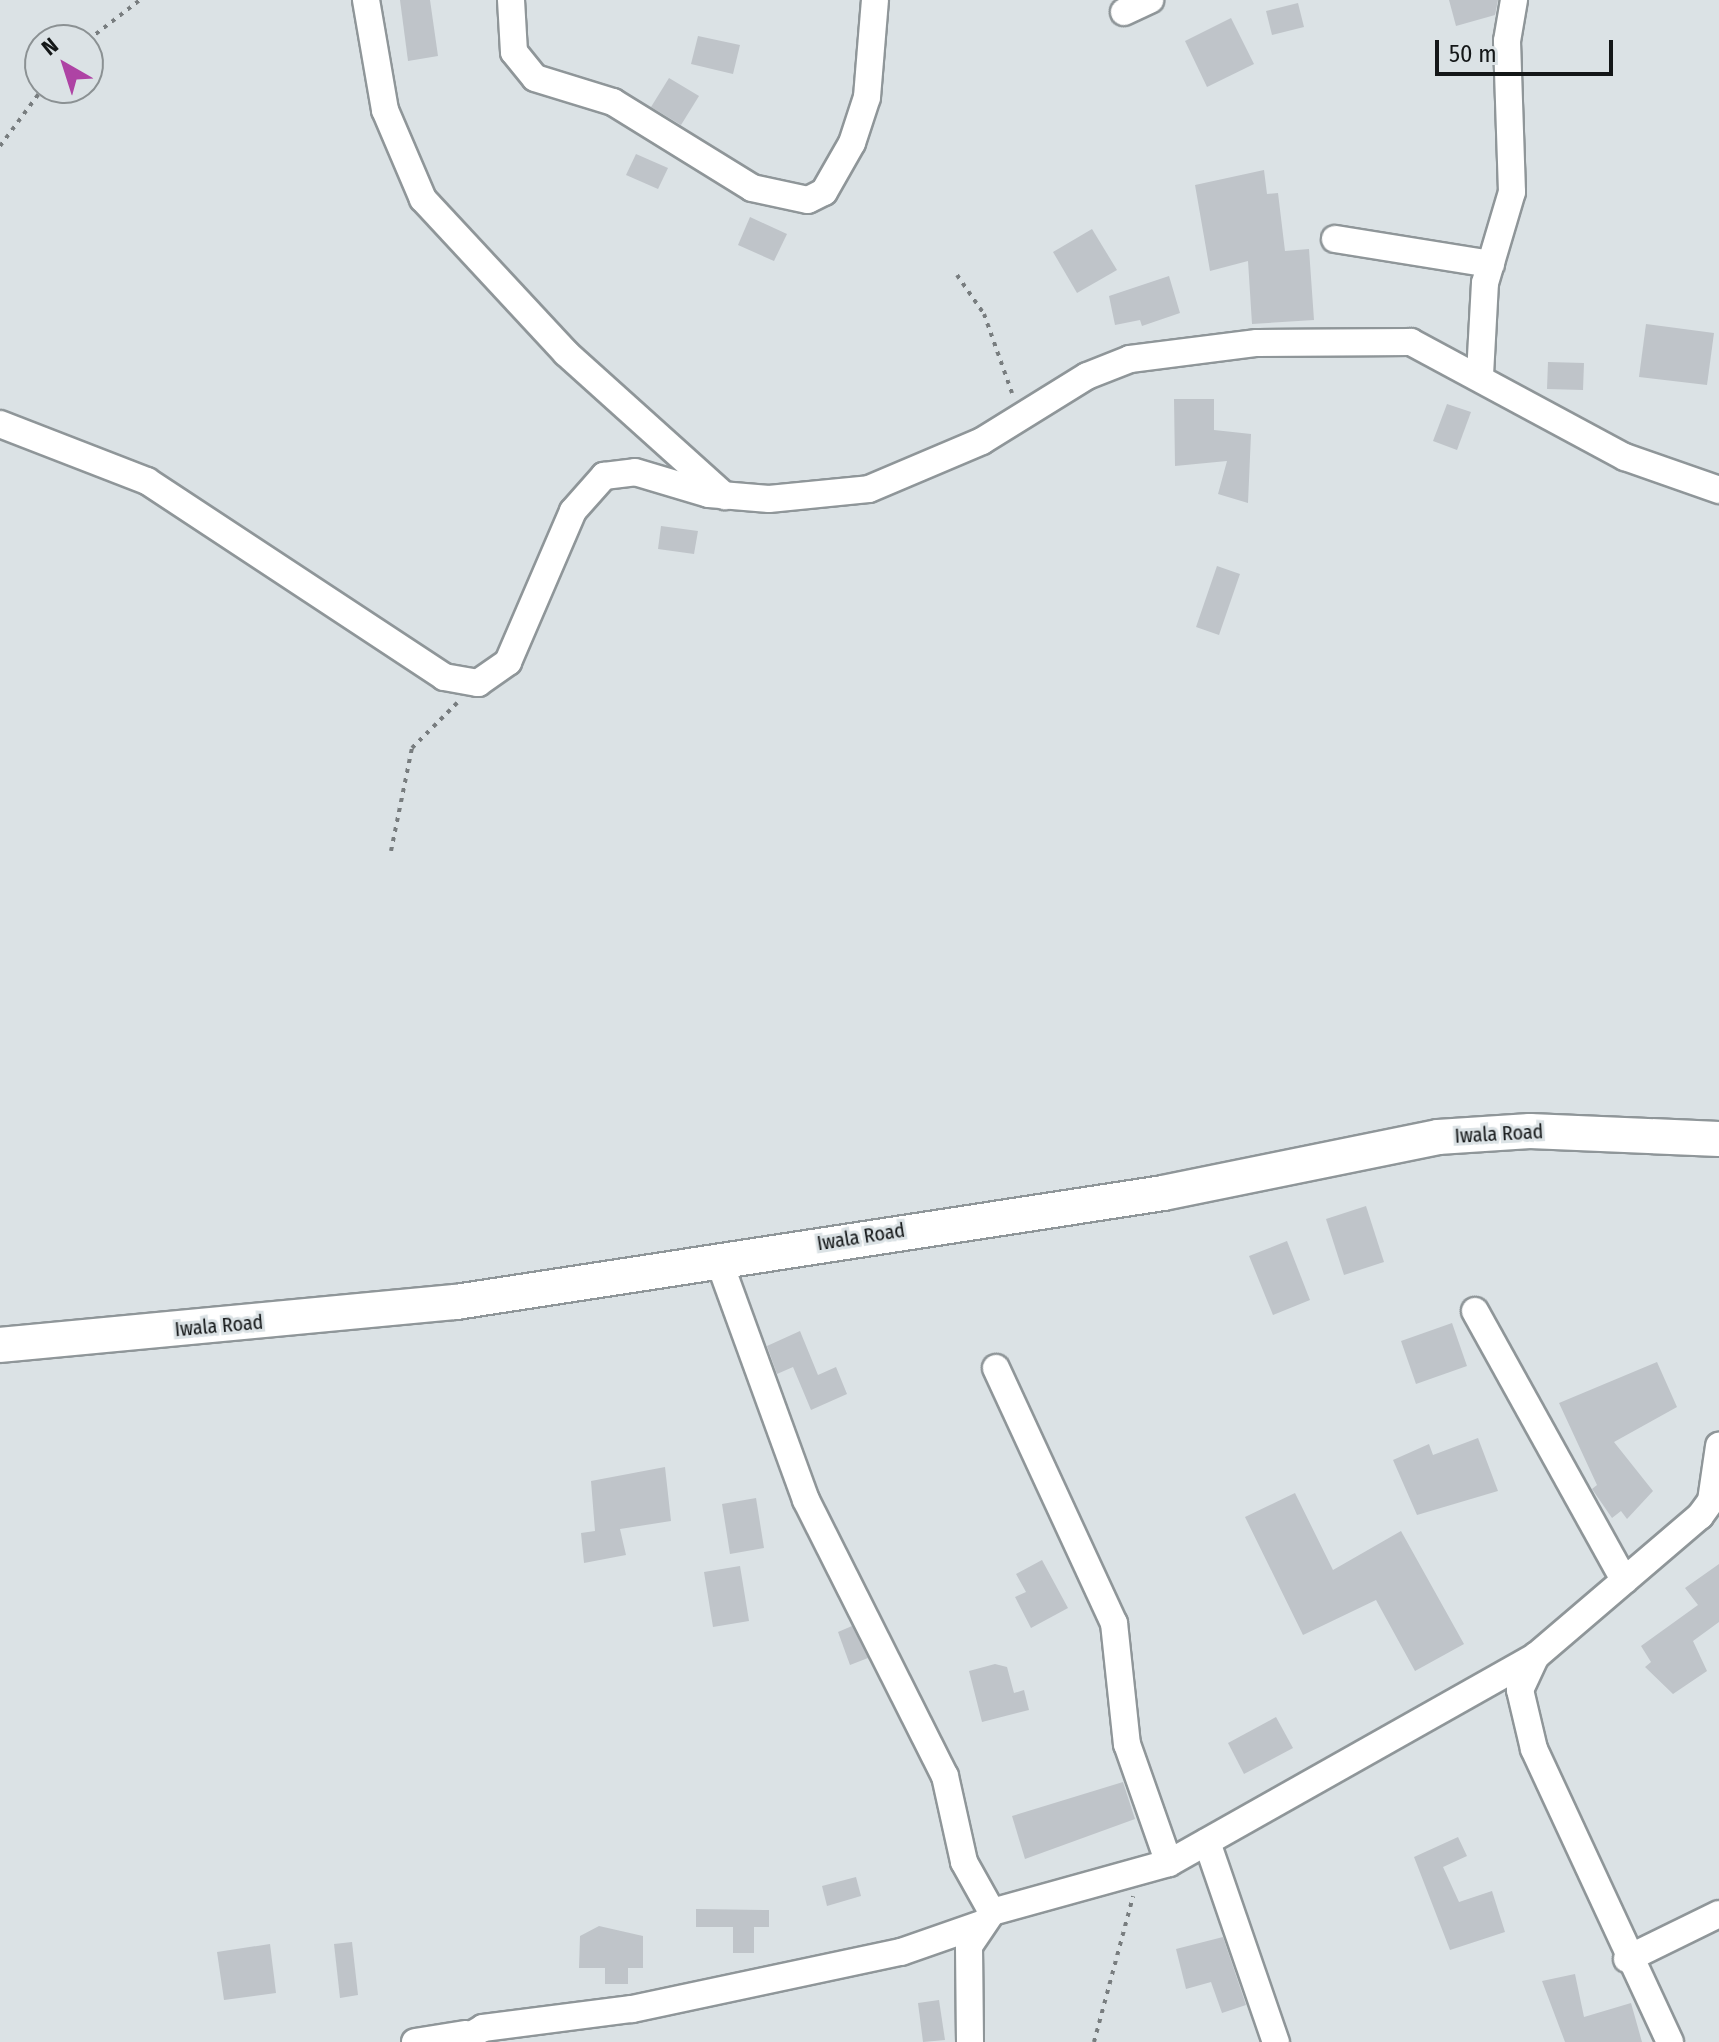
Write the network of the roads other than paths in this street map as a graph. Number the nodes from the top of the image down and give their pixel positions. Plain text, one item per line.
1 (366, 0) edge
2 (511, 0) edge
3 (875, 0) edge
4 (1150, 0) edge
5 (1514, 0) edge
6 (1124, 12) dead end
7 (1335, 239) dead end
8 (1491, 264) junction
9 (1480, 375) junction
10 (0, 424) edge
11 (1719, 490) edge
12 (725, 496) junction
13 (1719, 1139) edge
14 (719, 1261) junction
15 (1475, 1311) dead end
16 (0, 1345) edge
17 (996, 1368) dead end
18 (1719, 1446) edge
19 (1715, 1508) edge
20 (1624, 1580) junction
21 (1536, 1656) junction
22 (1207, 1842) junction
23 (1169, 1863) junction
24 (1719, 1914) edge
25 (985, 1918) junction
26 (1627, 1959) junction
27 (463, 2038) edge
28 (415, 2042) edge
29 (970, 2042) edge
30 (1276, 2042) edge
31 (1670, 2042) edge

1 - 12 street
2 - 3 street
4 - 6 street
5 - 8 street
7 - 8 street
8 - 9 street
9 - 11 street
9 - 12 street
10 - 12 street
13 - 14 street, Iwala Road
14 - 16 street, Iwala Road
14 - 25 street
15 - 20 street
17 - 23 street
18 - 19 street
19 - 20 street
20 - 21 street
21 - 22 street
21 - 26 street
22 - 23 street
22 - 30 street
23 - 25 street
24 - 26 street
25 - 27 street
25 - 29 street
26 - 31 street
27 - 28 street

